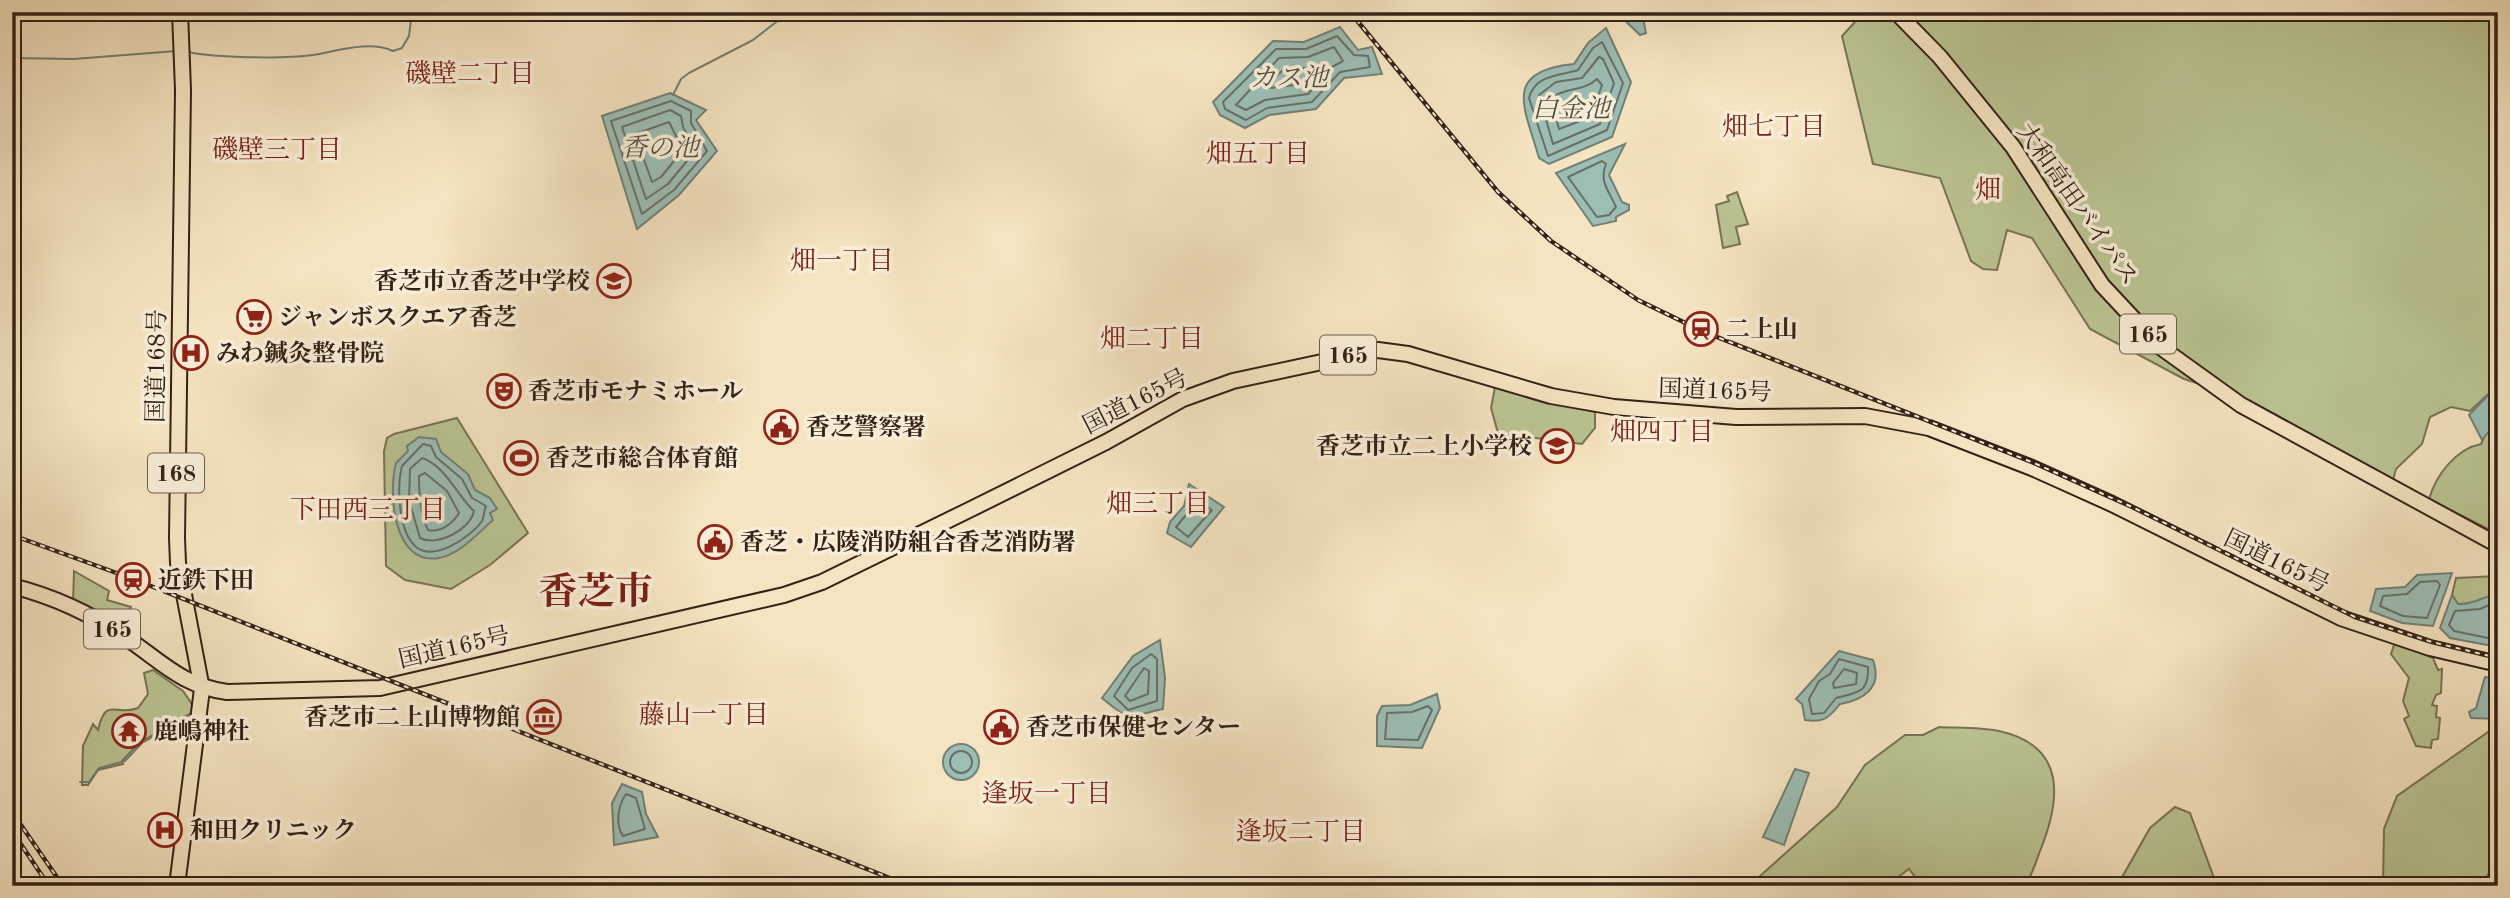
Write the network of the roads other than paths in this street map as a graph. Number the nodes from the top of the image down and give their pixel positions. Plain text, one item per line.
1 (180, 12) edge
2 (1896, 12) edge
3 (2498, 545) edge
4 (12, 586) edge
5 (195, 651) junction
6 (2498, 664) edge
7 (169, 669) junction
8 (202, 689) junction
9 (177, 886) edge

1 - 5 highway, 国道168号 / 168
2 - 3 highway, 大和高田バイパス / 165
4 - 7 highway, 国道165号 / 165
5 - 7 highway
5 - 8 highway, 国道168号 / 168
6 - 8 highway, 国道165号 / 165
7 - 8 highway, 国道165号 / 165
8 - 9 highway, 国道168号 / 168

